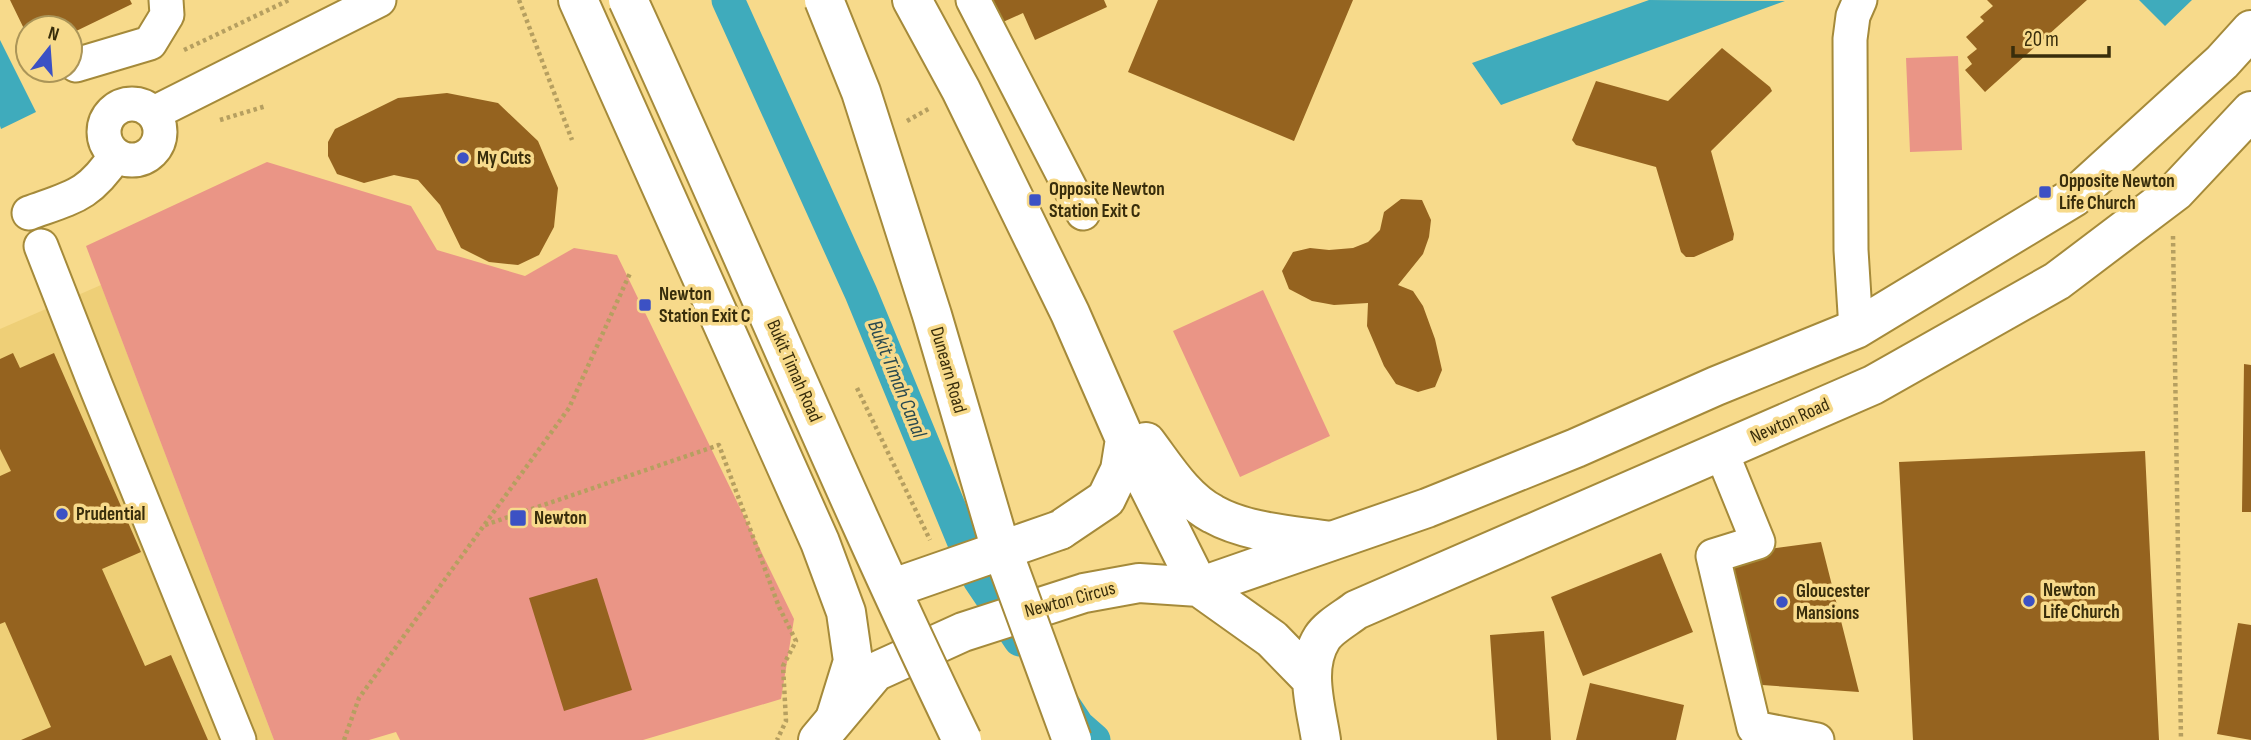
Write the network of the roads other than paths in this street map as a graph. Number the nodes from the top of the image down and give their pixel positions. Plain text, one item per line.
1 (166, 0) edge
2 (379, 0) edge
3 (578, 0) edge
4 (628, 0) edge
5 (824, 0) edge
6 (912, 0) edge
7 (973, 0) edge
8 (1860, 0) edge
9 (2251, 30) edge
10 (84, 63) edge
11 (2251, 111) edge
12 (29, 213) dead end
13 (1083, 213) dead end
14 (41, 246) dead end
15 (1856, 330) junction
16 (1121, 430) junction
17 (1721, 451) junction
18 (1330, 541) junction
19 (820, 542) junction
20 (1199, 587) junction
21 (1312, 680) junction
22 (827, 728) edge
23 (239, 740) edge
24 (962, 740) edge
25 (1072, 740) edge
26 (1322, 740) edge
27 (1817, 740) edge

1 - 10 street
2 - 12 street
3 - 19 main road
4 - 24 main road, Bukit Timah Road, bridge
5 - 25 main road, Dunearn Road, bridge
6 - 16 main road
7 - 13 street
8 - 15 street
9 - 15 main road
11 - 17 main road, Newton Road
14 - 23 street
15 - 18 main road
16 - 18 main road
16 - 19 main road, bridge
16 - 20 main road
17 - 21 main road, Newton Road
17 - 27 street
18 - 20 main road
19 - 22 main road
20 - 21 main road
20 - 22 main road, Newton Circus
21 - 26 main road

